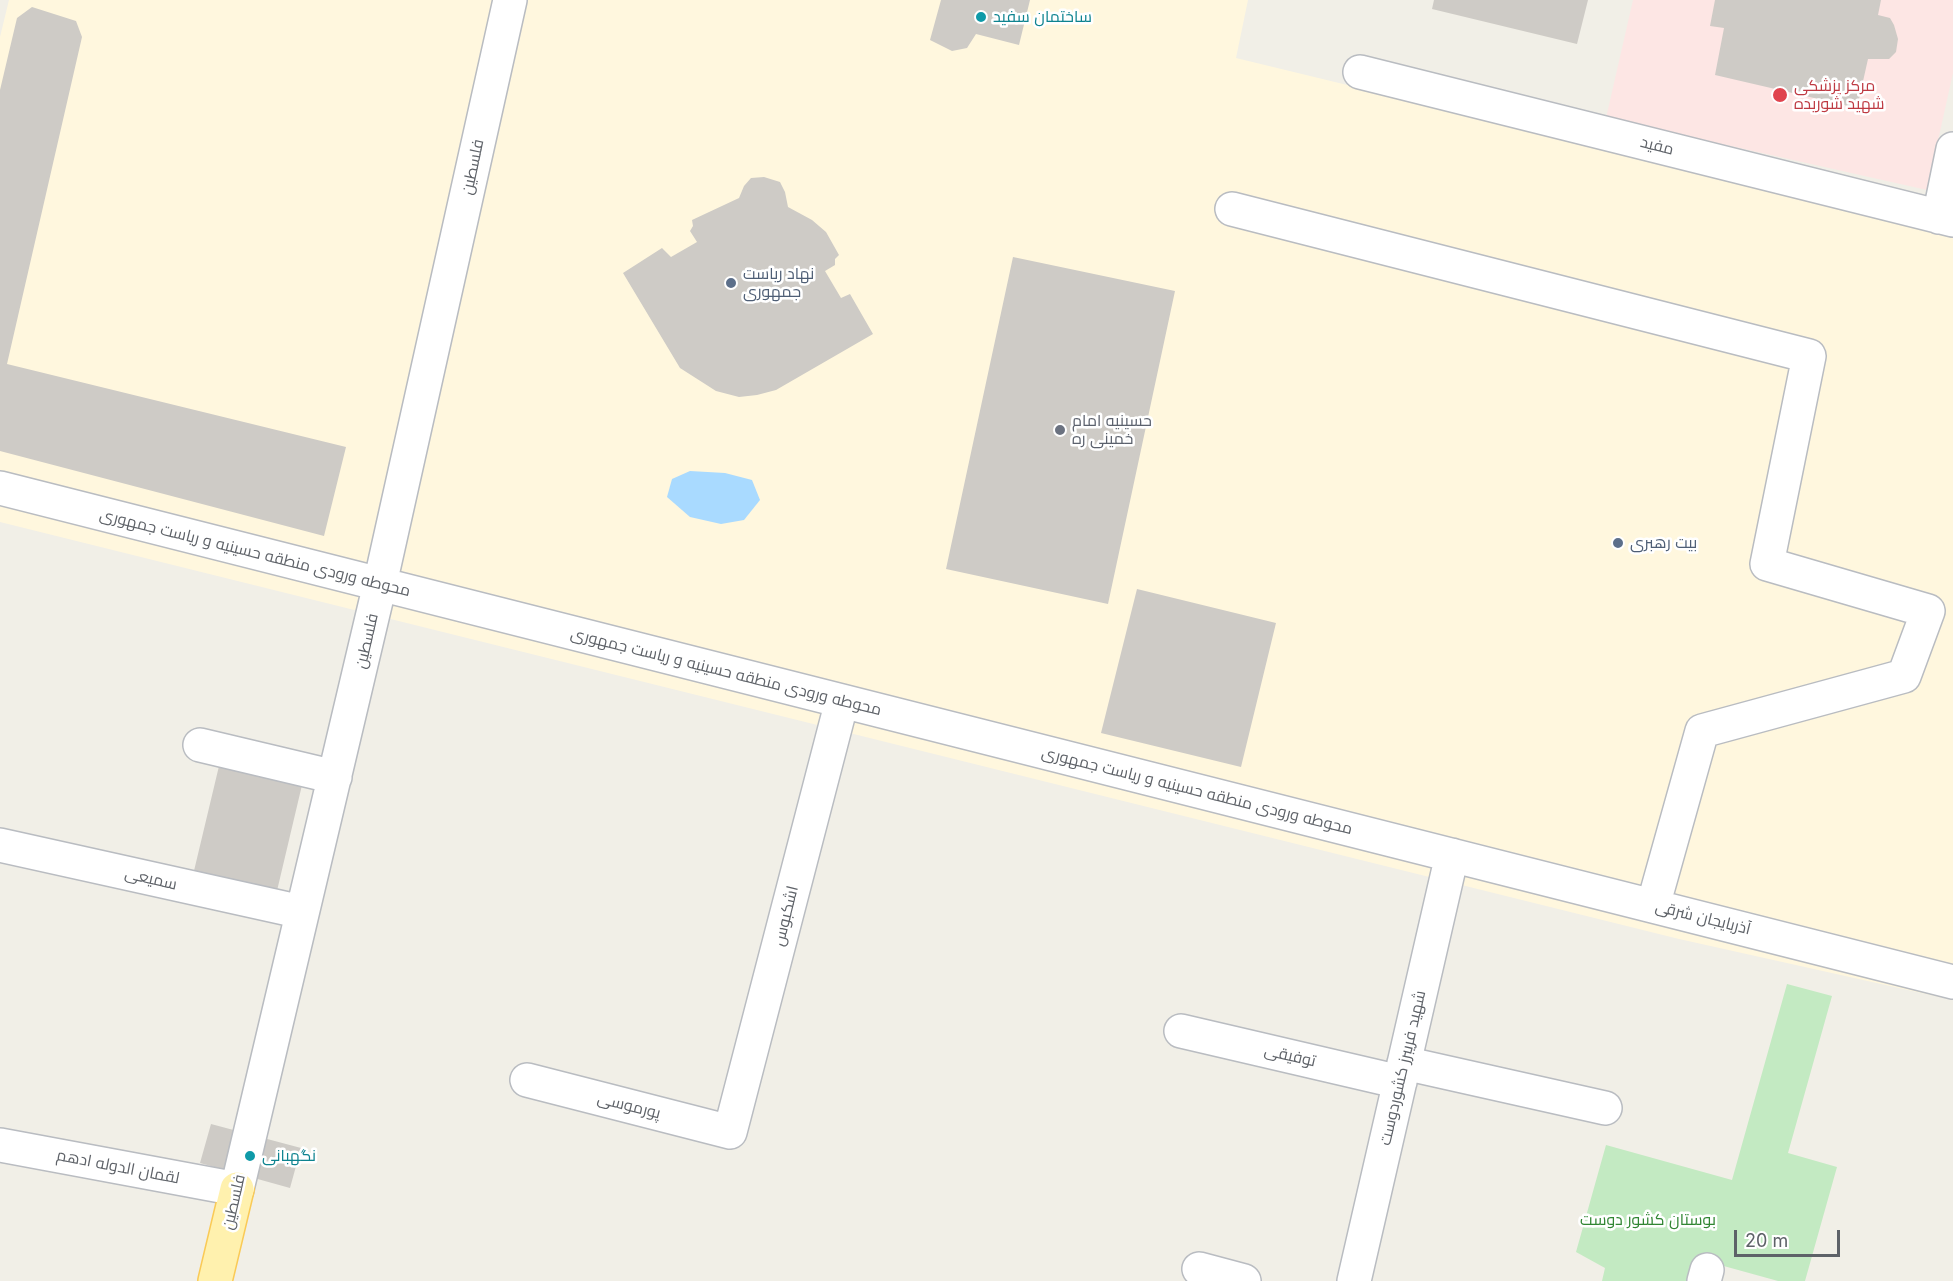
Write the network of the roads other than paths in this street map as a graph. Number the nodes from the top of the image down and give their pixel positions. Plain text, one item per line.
1 (510, 0) edge
2 (1360, 72) dead end
3 (1953, 149) edge
4 (1232, 209) dead end
5 (1946, 218) edge
6 (0, 488) edge
7 (380, 584) junction
8 (842, 701) junction
9 (200, 745) dead end
10 (334, 777) junction
11 (0, 845) edge
12 (1452, 855) junction
13 (1653, 906) junction
14 (302, 912) junction
15 (1953, 982) edge
16 (1180, 1031) dead end
17 (1402, 1072) junction
18 (527, 1080) dead end
19 (1605, 1108) dead end
20 (730, 1132) joint
21 (0, 1145) edge
22 (237, 1189) junction
23 (1199, 1269) dead end
24 (215, 1281) edge
25 (1244, 1281) edge
26 (1354, 1281) edge

1 - 7 street, فلسطین
2 - 5 street, مفید
3 - 5 street
4 - 13 street
6 - 7 street, محوطه ورودی منطقه حسینیه و ریاست جمهوری
7 - 8 street, محوطه ورودی منطقه حسینیه و ریاست جمهوری
7 - 10 street, فلسطین
8 - 12 street, محوطه ورودی منطقه حسینیه و ریاست جمهوری
8 - 20 street, اشکبوس
9 - 10 street
10 - 14 street, فلسطین
11 - 14 street, سمیعی
12 - 13 street, آذربایجان شرقی
12 - 17 street, شهید فریبرز کشوردوست
13 - 15 street, آذربایجان شرقی
14 - 22 street, فلسطین
16 - 17 street, توفیقی
17 - 19 street, توفیقی
17 - 26 street, شهید فریبرز کشوردوست
18 - 20 street, پورموسی
21 - 22 street, لقمان الدوله ادهم
22 - 24 main road, فلسطین
23 - 25 street

